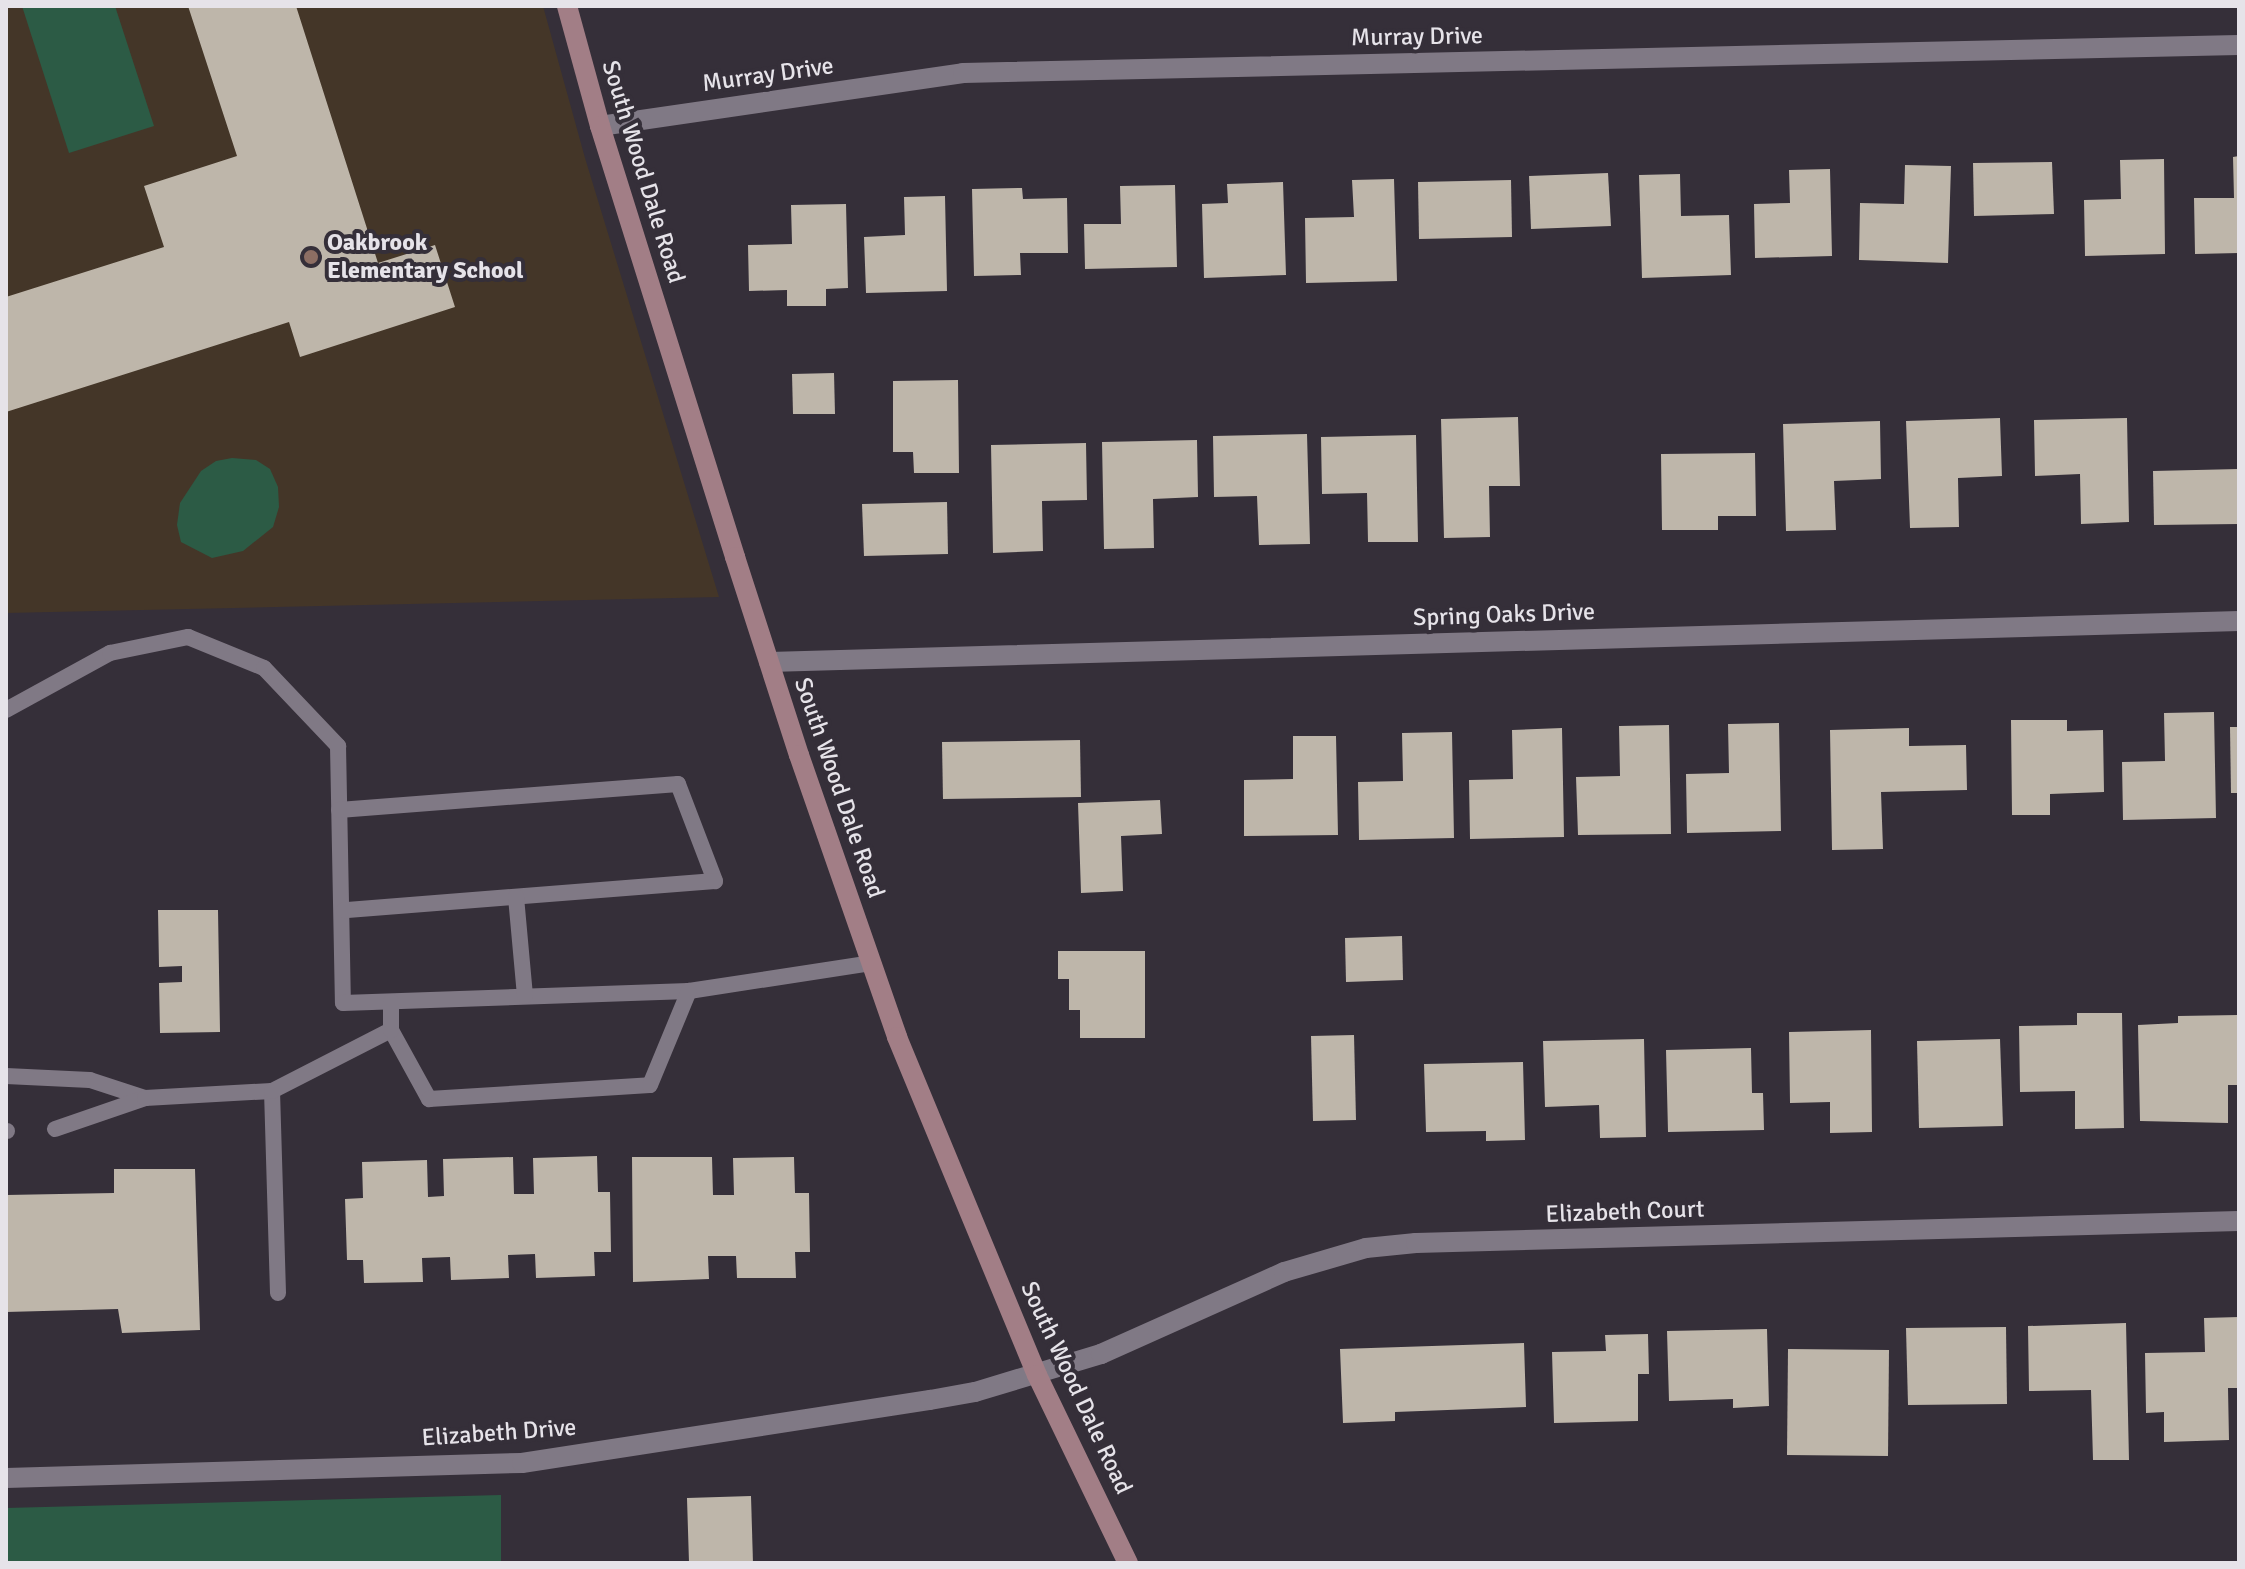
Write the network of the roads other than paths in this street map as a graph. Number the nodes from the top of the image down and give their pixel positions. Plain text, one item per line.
1 (567, 6) edge
2 (2239, 45) edge
3 (600, 126) junction
4 (2239, 621) edge
5 (769, 662) junction
6 (6, 710) edge
7 (339, 810) junction
8 (516, 897) junction
9 (344, 910) junction
10 (871, 963) junction
11 (689, 991) junction
12 (525, 996) junction
13 (391, 1002) junction
14 (391, 1030) junction
15 (6, 1076) edge
16 (272, 1091) junction
17 (145, 1098) junction
18 (55, 1129) dead end
19 (2239, 1221) edge
20 (278, 1293) dead end
21 (1037, 1375) junction
22 (6, 1478) edge
23 (1128, 1563) edge

1 - 3 main road, South Wood Dale Road
2 - 3 street, Murray Drive
3 - 5 main road, South Wood Dale Road
4 - 5 street, Spring Oaks Drive
5 - 10 main road, South Wood Dale Road
6 - 7 lane
7 - 8 lane
7 - 9 lane
8 - 9 lane
8 - 12 lane
9 - 13 lane
10 - 11 lane
10 - 21 main road, South Wood Dale Road
11 - 12 lane
11 - 14 lane
12 - 13 lane
13 - 14 lane
14 - 16 lane
15 - 17 lane
16 - 17 lane
16 - 20 lane
17 - 18 lane
19 - 21 street, Elizabeth Court
21 - 22 street, Elizabeth Drive
21 - 23 main road, South Wood Dale Road

